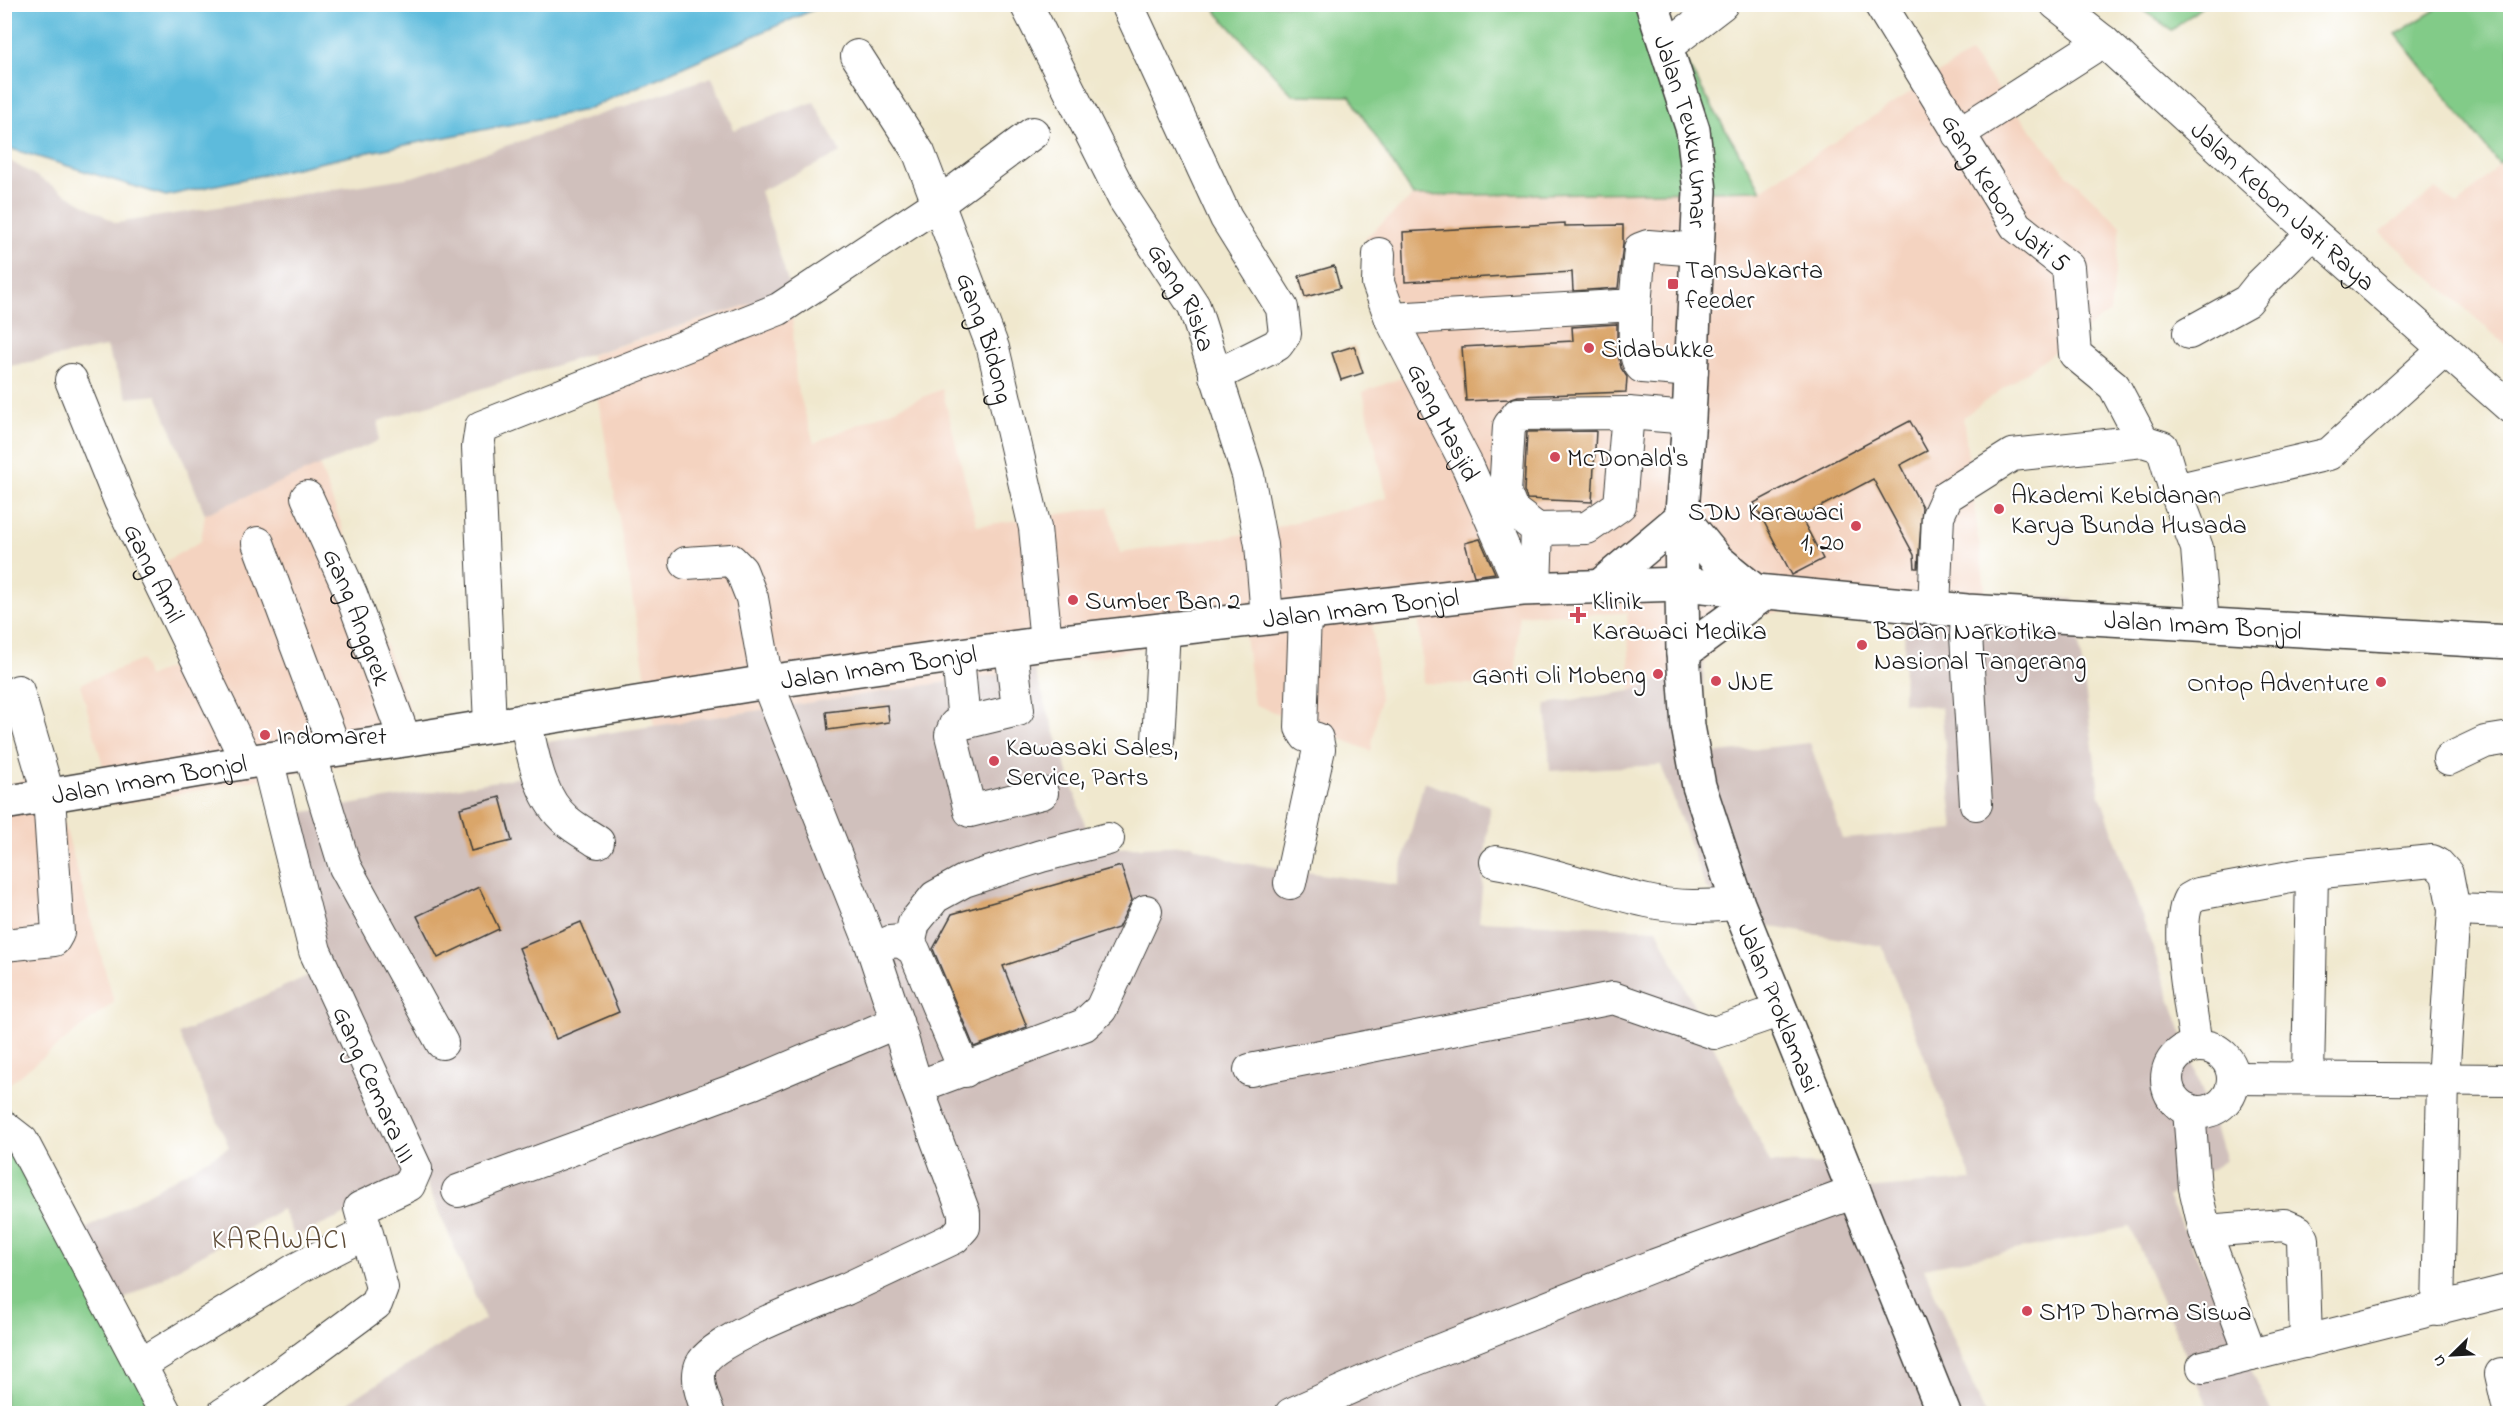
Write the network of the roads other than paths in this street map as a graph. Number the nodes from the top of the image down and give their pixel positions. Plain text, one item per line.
1 (1026, 4) edge
2 (1127, 4) edge
3 (1652, 4) edge
4 (1722, 4) edge
5 (1880, 4) edge
6 (2056, 4) edge
7 (2103, 41) junction
8 (1666, 46) junction
9 (857, 56) dead end
10 (1033, 134) dead end
11 (1958, 134) junction
12 (939, 203) junction
13 (2313, 233) junction
14 (1698, 250) junction
15 (1379, 254) dead end
16 (1635, 305) junction
17 (1390, 319) junction
18 (2189, 333) dead end
19 (2444, 350) junction
20 (1692, 371) junction
21 (1215, 376) junction
22 (71, 380) dead end
23 (2511, 407) edge
24 (1628, 413) junction
25 (1689, 418) junction
26 (2143, 441) junction
27 (2175, 490) junction
28 (307, 497) dead end
29 (1682, 517) junction
30 (1537, 529) junction
31 (258, 543) dead end
32 (686, 563) dead end
33 (1682, 584) junction
34 (1600, 586) junction
35 (1529, 588) junction
36 (1761, 593) junction
37 (1934, 608) junction
38 (1967, 611) junction
39 (1305, 614) junction
40 (1267, 617) junction
41 (2203, 624) junction
42 (1164, 629) junction
43 (2511, 642) edge
44 (1046, 644) junction
45 (1011, 648) junction
46 (1683, 653) junction
47 (958, 656) junction
48 (767, 682) junction
49 (18, 691) dead end
50 (525, 719) junction
51 (964, 723) junction
52 (490, 725) junction
53 (2511, 738) edge
54 (405, 740) junction
55 (1158, 741) dead end
56 (323, 751) junction
57 (2449, 759) dead end
58 (257, 760) junction
59 (1042, 793) dead end
60 (49, 797) junction
61 (4, 803) edge
62 (1976, 804) dead end
63 (1108, 839) dead end
64 (598, 842) dead end
65 (1496, 862) dead end
66 (2312, 873) junction
67 (1290, 883) dead end
68 (1738, 904) junction
69 (2454, 910) junction
70 (1146, 911) dead end
71 (2511, 912) edge
72 (872, 944) junction
73 (4, 945) edge
74 (909, 945) junction
75 (1781, 1010) junction
76 (897, 1022) junction
77 (442, 1043) dead end
78 (2196, 1046) junction
79 (1250, 1070) dead end
80 (964, 1071) junction
81 (2233, 1078) junction
82 (2308, 1078) junction
83 (2443, 1080) junction
84 (2511, 1080) edge
85 (917, 1087) junction
86 (2190, 1110) junction
87 (4, 1127) edge
88 (458, 1191) dead end
89 (1855, 1192) junction
90 (2205, 1231) junction
91 (366, 1233) junction
92 (2511, 1290) edge
93 (2438, 1310) junction
94 (2306, 1342) junction
95 (2251, 1355) junction
96 (140, 1365) junction
97 (2203, 1367) dead end
98 (2501, 1374) dead end
99 (166, 1413) edge
100 (223, 1413) edge
101 (710, 1413) edge
102 (1291, 1413) edge
103 (1944, 1413) edge
104 (2510, 1413) edge

1 - 21 street, Gang Riska
2 - 21 street
3 - 8 main road, Jalan Teuku Umar
4 - 8 street
5 - 11 street, Gang Kebon Jati 5
6 - 7 street, Jalan Kebon Jati Raya
7 - 11 street
7 - 13 street, Jalan Kebon Jati Raya
8 - 14 main road, Jalan Teuku Umar
9 - 12 street, Gang Bidong
10 - 12 street
11 - 26 street, Gang Kebon Jati 5
12 - 44 street, Gang Bidong
12 - 52 street
13 - 18 street
13 - 19 street, Jalan Kebon Jati Raya
14 - 16 street
14 - 20 main road, Jalan Teuku Umar
15 - 17 street, Gang Masjid
16 - 17 street
16 - 20 street
17 - 35 street, Gang Masjid
19 - 23 street, Jalan Kebon Jati Raya
19 - 27 street
20 - 25 main road, Jalan Teuku Umar
21 - 40 street, Gang Riska
22 - 58 street, Gang Amil
24 - 25 street
24 - 30 street
24 - 30 street
25 - 29 main road, Jalan Teuku Umar
26 - 27 street
26 - 37 street
27 - 41 street
28 - 54 street, Gang Anggrek
29 - 33 main road, Jalan Teuku Umar
29 - 34 main road
29 - 36 main road
30 - 35 street
31 - 56 street
32 - 48 street
33 - 34 main road, Jalan Imam Bonjol
33 - 36 main road, Jalan Imam Bonjol
33 - 46 main road, Jalan Proklamasi
34 - 35 main road, Jalan Imam Bonjol
35 - 39 main road, Jalan Imam Bonjol
36 - 37 main road, Jalan Imam Bonjol
36 - 46 main road
37 - 38 main road, Jalan Imam Bonjol
38 - 41 main road, Jalan Imam Bonjol
38 - 62 street
39 - 40 main road, Jalan Imam Bonjol
39 - 67 street
40 - 42 main road, Jalan Imam Bonjol
41 - 43 main road, Jalan Imam Bonjol
42 - 44 main road, Jalan Imam Bonjol
42 - 55 street
44 - 45 main road, Jalan Imam Bonjol
45 - 47 main road, Jalan Imam Bonjol
45 - 51 street
46 - 68 main road, Jalan Proklamasi
47 - 48 main road, Jalan Imam Bonjol
47 - 51 street
48 - 50 main road, Jalan Imam Bonjol
48 - 72 street
49 - 60 street
50 - 52 main road, Jalan Imam Bonjol
50 - 64 street
51 - 59 street
52 - 54 main road, Jalan Imam Bonjol
53 - 57 street
54 - 56 main road, Jalan Imam Bonjol
56 - 58 main road, Jalan Imam Bonjol
56 - 77 street
58 - 60 main road, Jalan Imam Bonjol
58 - 91 street, Gang Cemara III
60 - 61 main road, Jalan Imam Bonjol
60 - 73 street
63 - 74 street
65 - 68 street
66 - 69 street
66 - 78 street
66 - 82 street
68 - 75 main road, Jalan Proklamasi
69 - 71 street
69 - 83 street
70 - 80 street
72 - 74 street
72 - 76 street
74 - 80 street
75 - 79 street
75 - 89 main road, Jalan Proklamasi
76 - 85 street
76 - 88 street
78 - 81 street
78 - 86 street
80 - 85 street
81 - 82 street
81 - 86 street
82 - 83 street
83 - 84 street
83 - 93 street
85 - 101 street
86 - 90 street
87 - 96 street
89 - 102 street
89 - 103 main road, Jalan Proklamasi
90 - 94 street
90 - 95 street
91 - 96 street
91 - 100 street, Gang Cemara III
92 - 93 street
93 - 94 street
94 - 95 street
95 - 97 street
96 - 99 street
98 - 104 street

